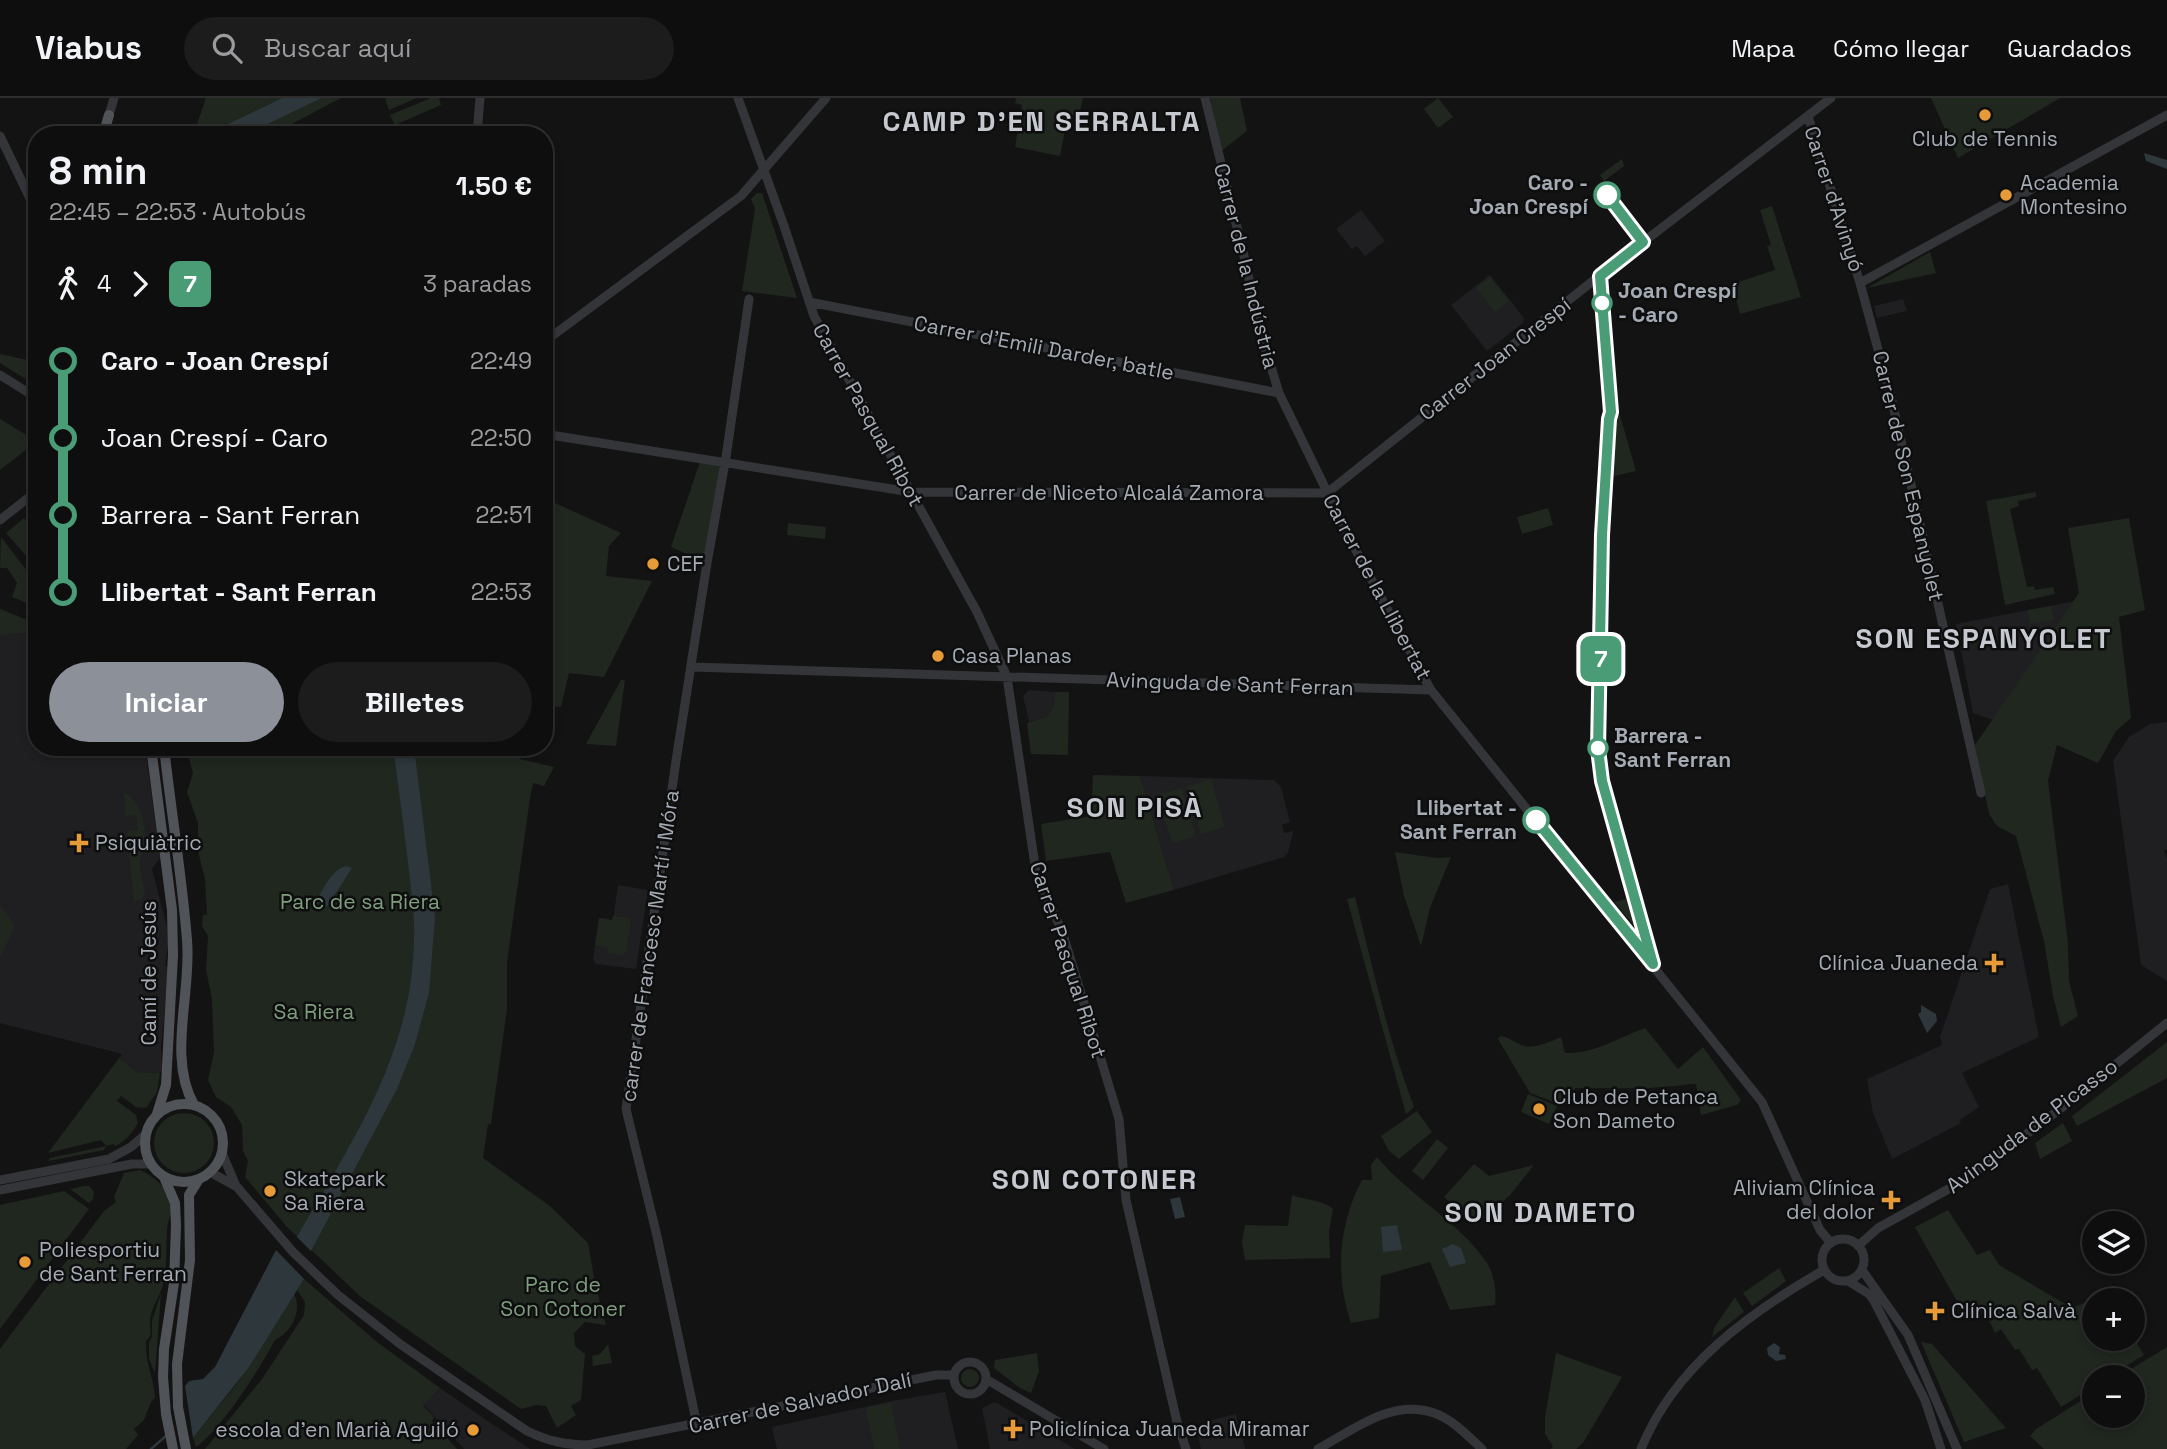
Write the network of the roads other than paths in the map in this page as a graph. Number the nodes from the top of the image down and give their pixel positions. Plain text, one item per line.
1 (114, 98) edge
2 (480, 98) edge
3 (738, 98) edge
4 (826, 98) edge
5 (1205, 98) edge
6 (1831, 98) edge
7 (109, 115) joint
8 (2167, 115) edge
9 (1808, 116) junction
10 (106, 126) edge
11 (478, 126) edge
12 (0, 136) edge
13 (765, 171) junction
14 (28, 194) edge
15 (1860, 283) junction
16 (748, 299) dead end
17 (809, 303) junction
18 (553, 335) edge
19 (0, 375) edge
20 (28, 392) edge
21 (1279, 393) junction
22 (553, 435) edge
23 (725, 463) junction
24 (911, 492) junction
25 (1326, 493) junction
26 (28, 498) edge
27 (0, 520) edge
28 (692, 667) junction
29 (1007, 677) junction
30 (1431, 690) junction
31 (152, 756) edge
32 (165, 756) edge
33 (1981, 793) dead end
34 (2167, 1024) edge
35 (194, 1105) junction
36 (157, 1114) junction
37 (145, 1135) junction
38 (222, 1153) junction
39 (150, 1164) junction
40 (210, 1172) junction
41 (164, 1177) junction
42 (0, 1180) edge
43 (199, 1180) junction
44 (237, 1187) junction
45 (0, 1190) edge
46 (1831, 1243) junction
47 (1858, 1245) junction
48 (1824, 1270) junction
49 (1862, 1270) junction
50 (1848, 1281) junction
51 (953, 1375) junction
52 (986, 1378) junction
53 (697, 1425) junction
54 (173, 1449) edge
55 (186, 1449) edge
56 (1104, 1449) edge
57 (1186, 1449) edge
58 (1318, 1449) edge
59 (1482, 1449) edge
60 (1641, 1449) edge
61 (1941, 1449) edge
62 (1957, 1449) edge

1 - 7 street
2 - 11 street
3 - 13 street, Carrer Pasqual Ribot
4 - 13 street
5 - 21 street, Carrer de la Indústria
6 - 9 street, Carrer Joan Crespí
7 - 10 main road
8 - 15 street
9 - 15 street, Carrer d'Avinyó
9 - 25 street, Carrer Joan Crespí
12 - 14 street
13 - 17 street, Carrer Pasqual Ribot
13 - 18 street
15 - 33 street, Carrer de Son Espanyolet
16 - 23 street
17 - 21 street, Carrer d'Emili Darder, batle
17 - 24 street, Carrer Pasqual Ribot
19 - 20 street
21 - 25 street, Carrer de la Llibertat
22 - 23 street, Carrer de Niceto Alcalá Zamora
23 - 24 street, Carrer de Niceto Alcalá Zamora
23 - 28 street, carrer de Francesc Martí i Móra
24 - 25 street, Carrer de Niceto Alcalá Zamora
24 - 29 street, Carrer Pasqual Ribot
25 - 30 street, Carrer de la Llibertat
26 - 27 street
28 - 29 street, Avinguda de Sant Ferran
28 - 53 street, carrer de Francesc Martí i Móra
29 - 30 street, Avinguda de Sant Ferran
29 - 57 street, Carrer Pasqual Ribot
30 - 46 street, Carrer de la Llibertat
31 - 36 main road, Camí de Jesús
32 - 35 main road, Camí de Jesús
34 - 47 street, Avinguda de Picasso
35 - 36 main road
35 - 38 main road
36 - 37 main road
37 - 39 main road
37 - 42 street
38 - 40 main road
38 - 44 street, Carrer de Salvador Dalí
39 - 41 main road
39 - 45 street
40 - 43 main road
40 - 44 street, Carrer de Salvador Dalí
41 - 43 main road
41 - 54 main road
43 - 55 main road
44 - 53 street, Carrer de Salvador Dalí
46 - 47 street
46 - 48 street
47 - 49 street
48 - 50 street
48 - 60 street
49 - 50 street
49 - 62 street
50 - 61 street
51 - 52 street
51 - 52 street
51 - 53 street, Carrer de Salvador Dalí
52 - 56 street
58 - 59 street

